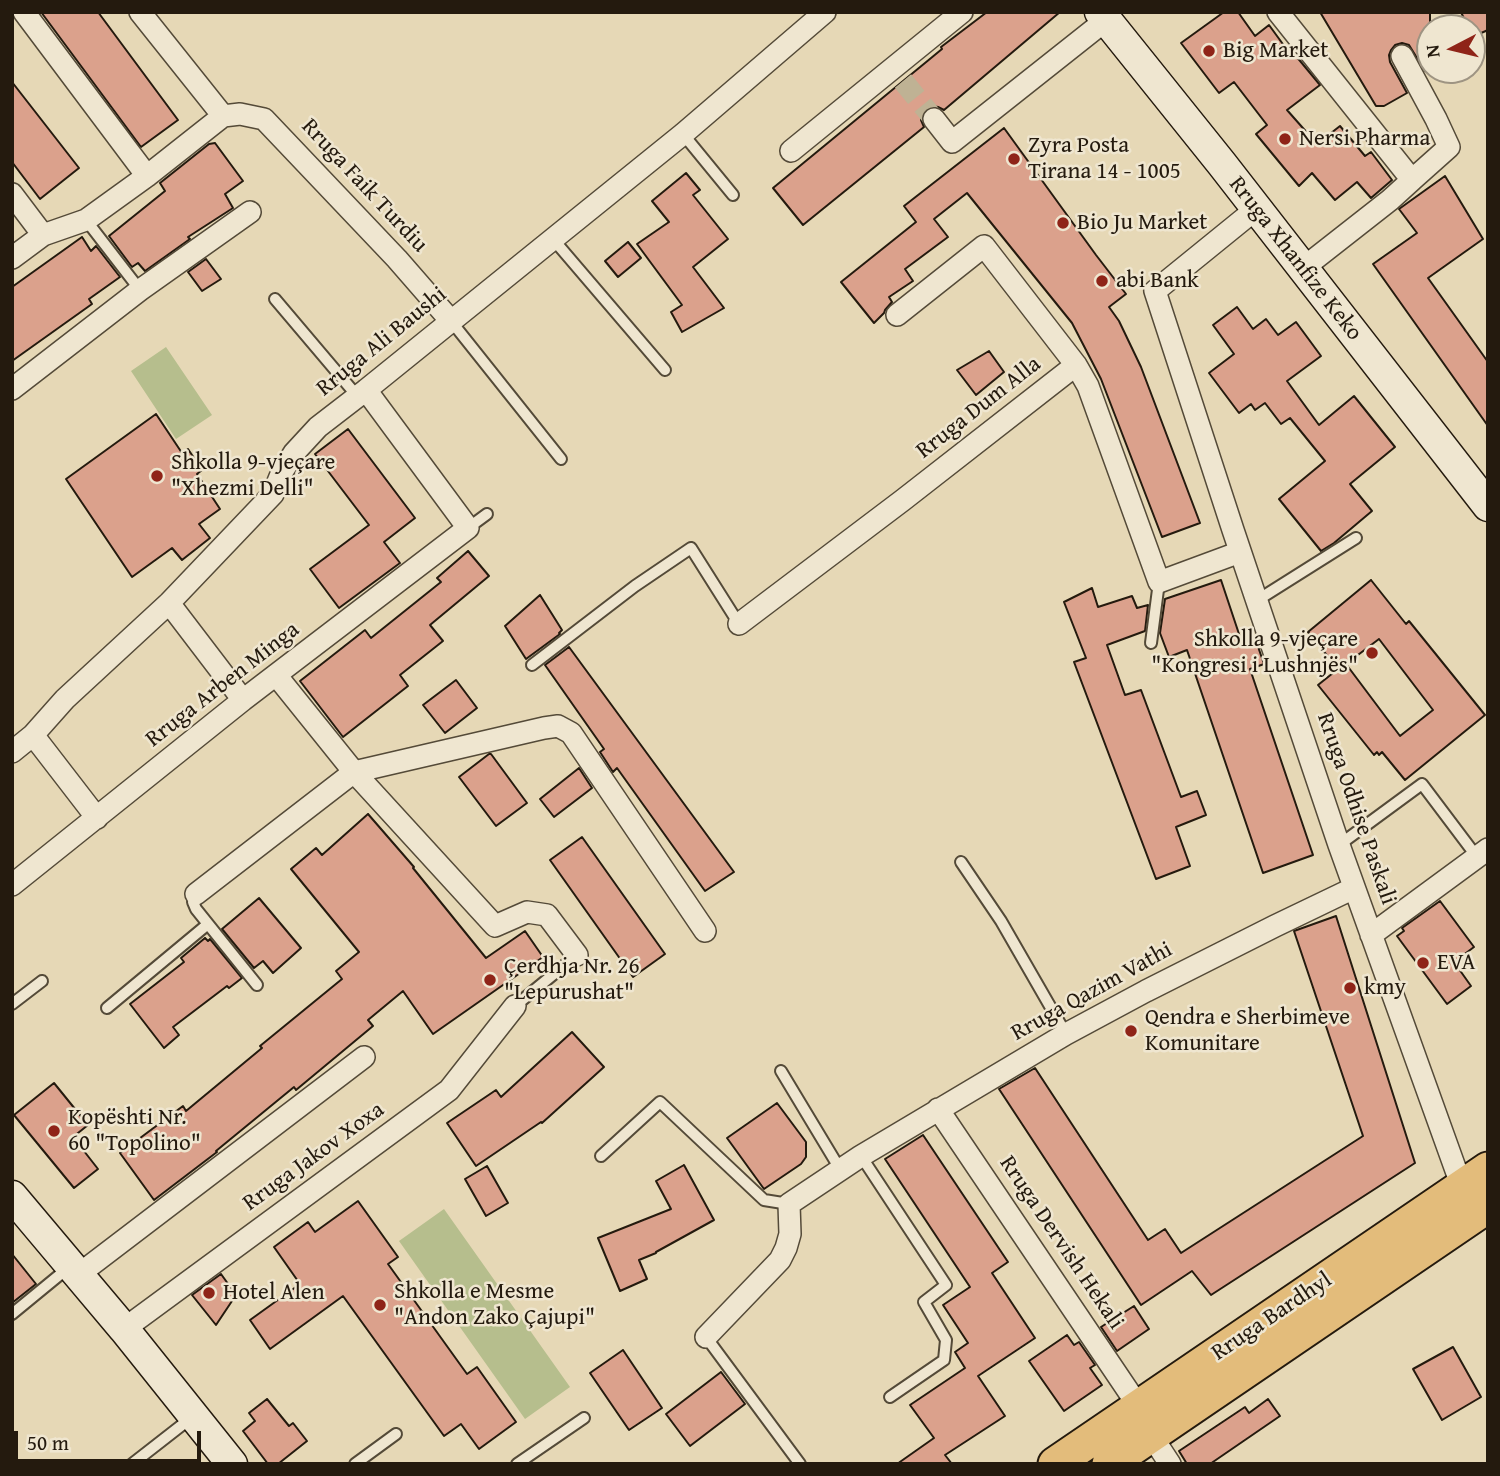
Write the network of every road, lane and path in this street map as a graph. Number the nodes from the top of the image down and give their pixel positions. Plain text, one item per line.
1 (24, 12) edge
2 (140, 12) edge
3 (825, 12) edge
4 (962, 12) edge
5 (1280, 13) edge
6 (1103, 16) edge
7 (1402, 56) dead end
8 (223, 116) junction
9 (934, 119) tunnel mouth
10 (683, 134) junction
11 (791, 151) dead end
12 (147, 176) junction
13 (1412, 180) junction
14 (12, 194) edge
15 (733, 195) dead end
16 (1256, 209) junction
17 (250, 212) dead end
18 (86, 220) junction
19 (43, 235) junction
20 (552, 239) junction
21 (12, 258) edge
22 (1302, 270) junction
23 (139, 290) junction
24 (275, 299) dead end
25 (897, 316) dead end
26 (451, 321) junction
27 (1076, 366) junction
28 (665, 370) dead end
29 (12, 389) edge
30 (362, 393) junction
31 (561, 459) dead end
32 (1488, 506) edge
33 (487, 514) dead end
34 (468, 528) junction
35 (1356, 538) dead end
36 (1240, 552) junction
37 (1159, 582) junction
38 (1256, 601) junction
39 (169, 603) junction
40 (739, 624) joint
41 (1151, 643) dead end
42 (532, 665) dead end
43 (276, 675) junction
44 (243, 700) junction
45 (33, 735) junction
46 (12, 752) edge
47 (354, 772) junction
48 (97, 818) junction
49 (1339, 845) junction
50 (1482, 853) edge
51 (961, 862) dead end
52 (12, 885) edge
53 (1354, 888) junction
54 (196, 894) joint
55 (208, 924) junction
56 (705, 931) dead end
57 (1371, 935) junction
58 (577, 956) joint
59 (42, 981) dead end
60 (257, 985) dead end
61 (12, 1004) edge
62 (515, 1006) joint
63 (107, 1008) dead end
64 (1066, 1034) junction
65 (364, 1057) dead end
66 (781, 1071) dead end
67 (938, 1109) junction
68 (601, 1156) dead end
69 (861, 1156) junction
70 (840, 1169) junction
71 (12, 1196) edge
72 (1481, 1200) edge
73 (789, 1204) junction
74 (74, 1270) junction
75 (12, 1314) edge
76 (124, 1329) junction
77 (706, 1337) joint
78 (890, 1397) dead end
79 (194, 1416) junction
80 (584, 1418) dead end
81 (1145, 1421) junction
82 (396, 1434) dead end
83 (132, 1464) edge
84 (232, 1464) edge
85 (355, 1464) edge
86 (517, 1464) edge
87 (800, 1464) edge
88 (1055, 1464) edge
89 (1109, 1464) edge
90 (1170, 1464) edge

1 - 12 street
2 - 8 street
3 - 10 street, Rruga Ali Baushi
4 - 11 street
5 - 13 street
6 - 9 street
6 - 16 main road, Rruga Xhanfize Keko
7 - 13 street
8 - 12 street
8 - 26 street, Rruga Faik Turdiu
10 - 15 lane
10 - 20 street, Rruga Ali Baushi
12 - 18 street
13 - 22 street
14 - 19 street
16 - 22 main road, Rruga Xhanfize Keko
16 - 36 street, Rruga Odhise Paskali
17 - 23 street
18 - 19 street
18 - 23 lane
19 - 21 street
20 - 26 street, Rruga Ali Baushi
20 - 28 lane
22 - 32 main road, Rruga Xhanfize Keko
23 - 29 street
24 - 30 lane
25 - 27 street, Rruga Dum Alla
26 - 30 street, Rruga Ali Baushi
26 - 31 lane, Rruga Faik Turdiu
27 - 37 street
27 - 40 street, Rruga Dum Alla
30 - 34 street
30 - 39 street, Rruga Ali Baushi
33 - 34 lane, Rruga Arben Minga
34 - 43 street, Rruga Arben Minga
35 - 38 lane
36 - 37 street
36 - 38 street, Rruga Odhise Paskali
37 - 41 lane
38 - 49 street, Rruga Odhise Paskali
39 - 44 street
39 - 45 street, Rruga Ali Baushi
40 - 42 lane
43 - 44 street, Rruga Arben Minga
43 - 47 street
44 - 48 street, Rruga Arben Minga
45 - 46 street, Rruga Ali Baushi
45 - 48 street
47 - 54 street
47 - 56 street
47 - 58 street
48 - 52 street, Rruga Arben Minga
49 - 50 lane
49 - 53 street, Rruga Odhise Paskali
50 - 57 street
51 - 64 lane
53 - 57 street, Rruga Odhise Paskali
53 - 64 street, Rruga Qazim Vathi
54 - 55 lane
55 - 60 lane
55 - 63 lane
57 - 72 street, Rruga Odhise Paskali
58 - 62 lane
59 - 61 lane
62 - 76 street, Rruga Jakov Xoxa
64 - 67 street, Rruga Qazim Vathi
65 - 74 street
66 - 70 lane
67 - 69 street, Rruga Qazim Vathi
67 - 81 street, Rruga Dervish Hekali
68 - 73 lane
69 - 70 street, Rruga Qazim Vathi
69 - 78 lane
70 - 73 street, Rruga Qazim Vathi
71 - 74 main road
72 - 81 main road, Rruga Bardhyl
73 - 77 street
74 - 75 lane
74 - 76 main road
76 - 79 main road
77 - 87 lane
79 - 83 lane
79 - 84 main road
80 - 86 lane
81 - 88 main road, Rruga Bardhyl
81 - 89 main road, Rruga Bardhyl
81 - 90 street, Rruga Dervish Hekali
82 - 85 lane

